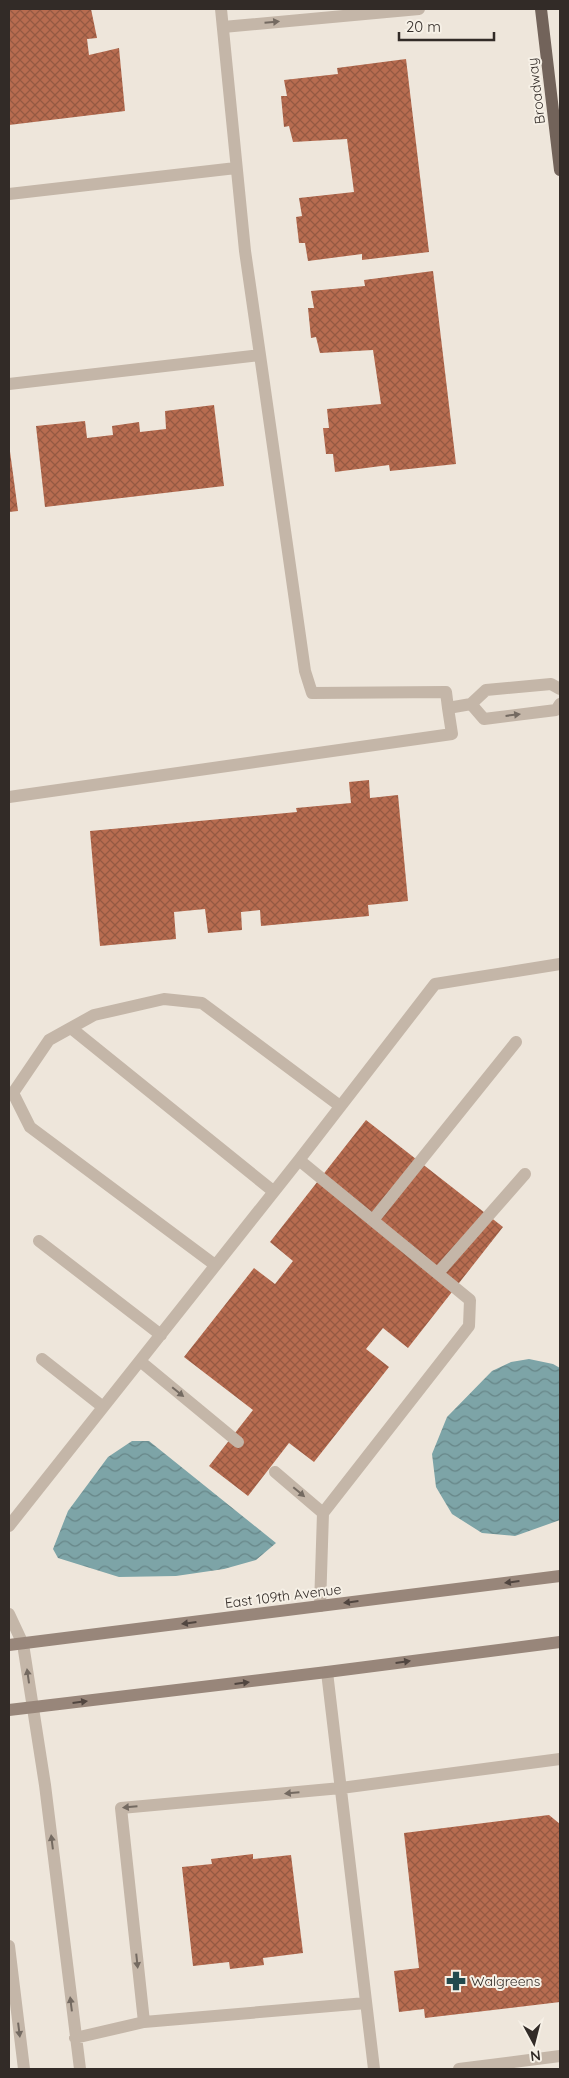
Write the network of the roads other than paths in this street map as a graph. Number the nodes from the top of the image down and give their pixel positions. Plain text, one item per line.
1 (221, 9) edge
2 (419, 9) edge
3 (541, 9) edge
4 (223, 27) junction
5 (236, 168) junction
6 (560, 170) edge
7 (9, 194) edge
8 (260, 355) junction
9 (9, 384) edge
10 (560, 689) edge
11 (471, 704) junction
12 (560, 704) edge
13 (448, 708) junction
14 (9, 797) edge
15 (560, 964) edge
16 (71, 1028) junction
17 (516, 1042) dead end
18 (340, 1106) junction
19 (299, 1160) junction
20 (525, 1174) dead end
21 (273, 1192) junction
22 (373, 1220) junction
23 (39, 1241) dead end
24 (215, 1265) junction
25 (438, 1273) junction
26 (161, 1335) junction
27 (42, 1359) dead end
28 (140, 1361) junction
29 (103, 1407) junction
30 (238, 1442) dead end
31 (275, 1472) dead end
32 (323, 1513) junction
33 (11, 1518) edge
34 (560, 1576) edge
35 (320, 1606) junction
36 (9, 1614) edge
37 (560, 1642) edge
38 (23, 1644) junction
39 (9, 1645) edge
40 (327, 1672) junction
41 (32, 1708) junction
42 (9, 1710) edge
43 (560, 1759) edge
44 (341, 1788) junction
45 (9, 1946) edge
46 (366, 2003) junction
47 (144, 2022) junction
48 (75, 2038) junction
49 (560, 2056) edge
50 (24, 2069) edge
51 (80, 2069) edge
52 (374, 2069) edge
53 (458, 2069) edge

1 - 4 lane
4 -> 2 lane
3 - 6 main road, Broadway
4 - 5 lane
5 - 7 lane
5 - 8 lane
8 - 9 lane
8 - 13 lane
10 - 11 lane
11 -> 12 lane
11 - 13 lane
13 - 14 lane
15 - 18 lane
16 - 18 lane
16 - 21 lane
16 - 24 lane
17 - 22 lane
18 - 19 lane
19 - 21 lane
19 - 22 lane
20 - 25 lane
21 - 24 lane
22 - 25 lane
23 - 26 lane
24 - 26 lane
25 - 32 lane
26 - 28 lane
27 - 29 lane
28 - 29 lane
28 -> 30 lane
29 - 33 lane
31 -> 32 lane
32 - 35 lane
34 -> 35 main road, East 109th Avenue
35 -> 38 main road, East 109th Avenue
36 - 38 lane
40 -> 37 main road
38 - 39 main road, East 109th Avenue
41 -> 38 lane
41 -> 40 main road
40 - 44 lane
41 - 42 main road
48 -> 41 lane
43 - 44 lane
44 - 46 lane
44 -> 47 lane
45 -> 50 lane
46 - 47 lane
46 - 52 lane
47 - 48 lane
48 - 51 lane
49 - 53 lane

